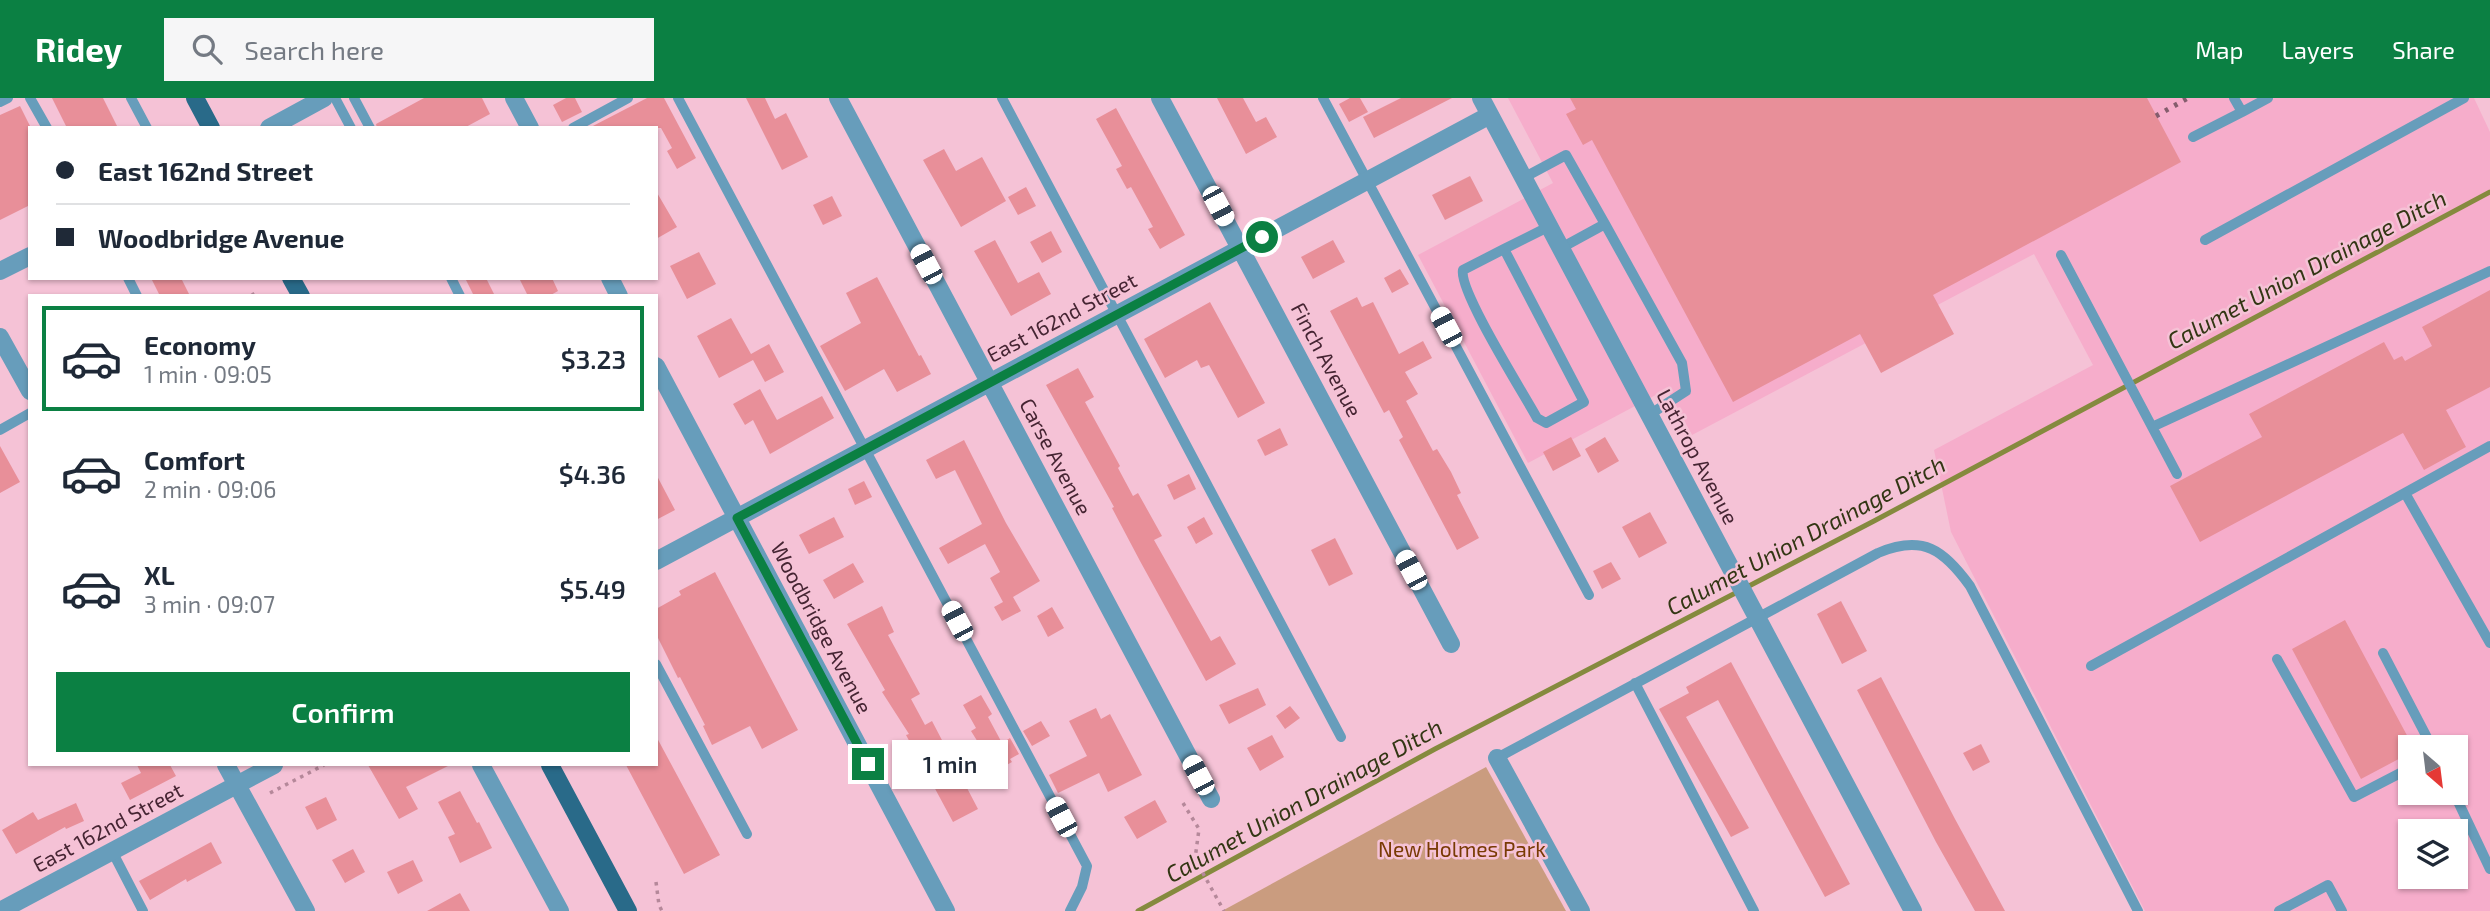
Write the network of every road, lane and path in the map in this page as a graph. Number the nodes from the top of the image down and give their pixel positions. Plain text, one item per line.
1 (8, 98) edge
2 (30, 98) edge
3 (131, 98) edge
4 (195, 98) edge
5 (335, 98) edge
6 (354, 98) edge
7 (514, 98) edge
8 (628, 98) edge
9 (678, 98) edge
10 (838, 98) edge
11 (1002, 98) edge
12 (1160, 98) edge
13 (1323, 98) edge
14 (1481, 98) edge
15 (2234, 98) edge
16 (2268, 98) edge
17 (2465, 98) edge
18 (313, 101) edge
19 (0, 102) edge
20 (2242, 112) junction
21 (1490, 115) junction
22 (281, 125) edge
23 (46, 126) edge
24 (146, 126) edge
25 (210, 126) edge
26 (350, 126) edge
27 (369, 126) edge
28 (529, 126) edge
29 (577, 126) edge
30 (2193, 137) dead end
31 (1523, 178) junction
32 (1367, 181) junction
33 (1605, 224) junction
34 (1550, 226) junction
35 (2204, 240) dead end
36 (1561, 248) junction
37 (1241, 249) junction
38 (1504, 249) junction
39 (2061, 255) dead end
40 (28, 257) edge
41 (0, 271) edge
42 (2490, 271) edge
43 (1116, 315) junction
44 (0, 337) edge
45 (658, 370) edge
46 (989, 383) junction
47 (28, 387) edge
48 (28, 414) edge
49 (1649, 415) junction
50 (2152, 426) junction
51 (0, 430) edge
52 (2490, 446) edge
53 (866, 449) junction
54 (2177, 474) dead end
55 (2405, 493) junction
56 (737, 518) junction
57 (658, 560) edge
58 (1589, 595) dead end
59 (1753, 611) junction
60 (2490, 643) edge
61 (1451, 644) dead end
62 (2383, 653) dead end
63 (2277, 659) dead end
64 (2091, 666) dead end
65 (658, 668) edge
66 (1635, 683) junction
67 (2425, 735) edge
68 (1341, 737) dead end
69 (1497, 758) joint
70 (227, 766) edge
71 (272, 766) edge
72 (322, 766) edge
73 (482, 766) edge
74 (551, 766) edge
75 (2398, 774) edge
76 (237, 784) junction
77 (270, 793) dead end
78 (1212, 799) dead end
79 (1182, 803) dead end
80 (2460, 805) edge
81 (747, 834) dead end
82 (111, 851) junction
83 (2490, 869) edge
84 (656, 882) dead end
85 (0, 911) edge
86 (143, 911) edge
87 (306, 911) edge
88 (560, 911) edge
89 (628, 911) edge
90 (662, 911) edge
91 (946, 911) edge
92 (1070, 911) edge
93 (1224, 911) edge
94 (1581, 911) edge
95 (1754, 911) edge
96 (1913, 911) edge
97 (2138, 911) edge
98 (2279, 911) edge
99 (2342, 911) edge

1 - 19 lane
2 - 23 lane
3 - 24 lane
4 - 25 main road
5 - 26 lane
6 - 27 lane
7 - 28 street
8 - 29 lane
9 - 53 lane
10 - 46 street, Carse Avenue
11 - 43 lane
12 - 37 street, Finch Avenue
13 - 32 lane
14 - 21 street, Lathrop Avenue
15 - 20 lane
16 - 20 lane
17 - 35 lane
18 - 22 street
20 - 30 lane
21 - 31 street, Lathrop Avenue
21 - 32 street, East 162nd Street
31 - 33 lane
31 - 34 street, Lathrop Avenue
32 - 37 street, East 162nd Street
32 - 58 lane
33 - 36 lane
33 - 49 lane
34 - 36 street, Lathrop Avenue
34 - 38 lane
36 - 49 street, Lathrop Avenue
37 - 43 street, East 162nd Street
37 - 61 street, Finch Avenue
38 - 38 lane
39 - 50 lane
40 - 41 street
42 - 50 lane
43 - 46 street, East 162nd Street
43 - 68 lane
44 - 47 street
45 - 56 street, Woodbridge Avenue
46 - 53 street, East 162nd Street
46 - 78 street, Carse Avenue
48 - 51 lane
49 - 59 street, Lathrop Avenue
50 - 54 lane
52 - 55 lane
53 - 56 street, East 162nd Street
53 - 92 lane
55 - 60 lane
55 - 64 lane
56 - 57 street, East 162nd Street
56 - 91 street, Woodbridge Avenue
59 - 66 lane
59 - 96 street, Lathrop Avenue
59 - 97 lane
62 - 67 lane
63 - 75 lane
65 - 81 lane
66 - 69 lane
66 - 95 lane
69 - 94 street
70 - 76 street
71 - 76 street, East 162nd Street
72 - 77 path
73 - 88 street
74 - 89 main road
76 - 82 street, East 162nd Street
76 - 87 street
79 - 93 path
80 - 83 lane
82 - 85 street, East 162nd Street
82 - 86 lane
84 - 90 path
98 - 99 lane

